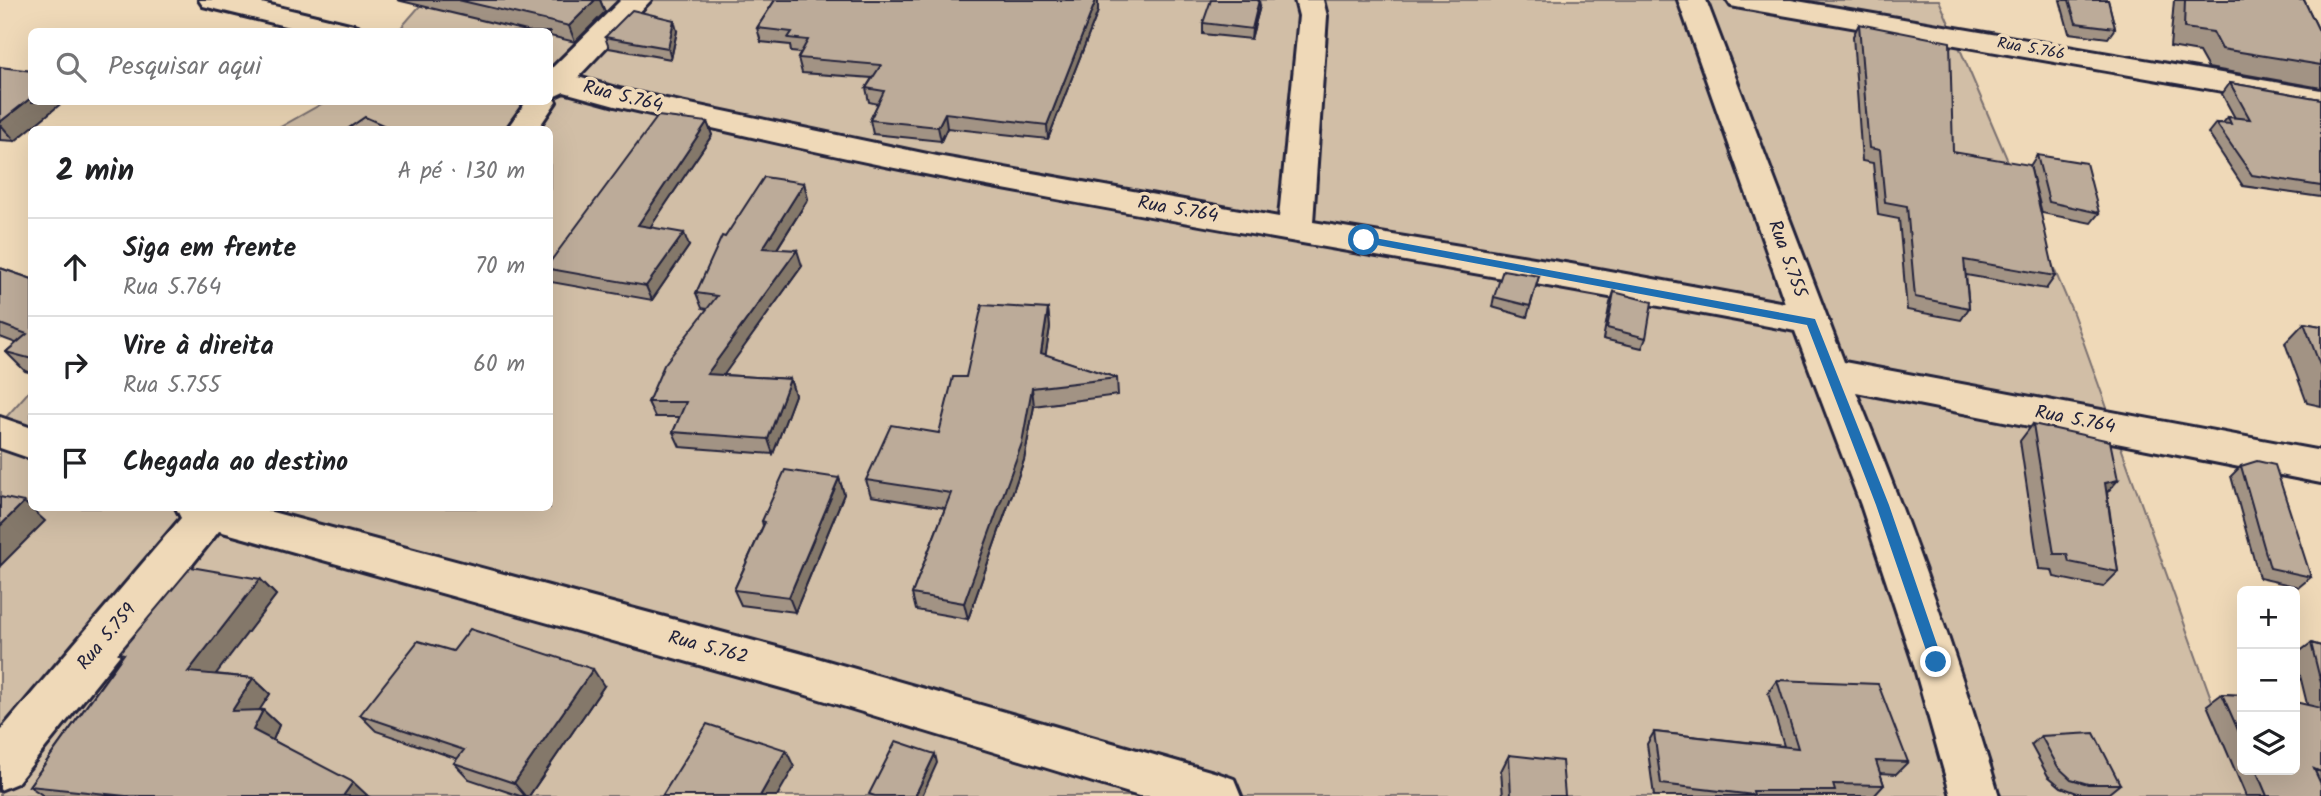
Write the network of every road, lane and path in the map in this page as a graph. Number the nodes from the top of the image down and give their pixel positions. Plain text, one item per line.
1 (213, 0) edge
2 (637, 0) edge
3 (1309, 0) edge
4 (1692, 0) edge
5 (1741, 0) edge
6 (331, 28) edge
7 (553, 83) edge
8 (553, 88) edge
9 (2321, 99) edge
10 (538, 105) edge
11 (525, 126) edge
12 (1295, 231) junction
13 (1811, 321) junction
14 (1829, 373) junction
15 (0, 432) edge
16 (28, 442) edge
17 (2321, 467) edge
18 (205, 511) edge
19 (214, 511) edge
20 (0, 767) edge
21 (1217, 796) edge
22 (1975, 796) edge

1 - 6 street
2 - 7 street
3 - 12 street
4 - 13 street, Rua 5.755
5 - 9 street, Rua 5.766
8 - 12 street, Rua 5.764
10 - 11 street
12 - 13 street, Rua 5.764
13 - 14 street, Rua 5.755
14 - 17 street, Rua 5.764
14 - 22 street, Rua 5.755
15 - 16 street
18 - 20 street, Rua 5.759
19 - 21 street, Rua 5.762

